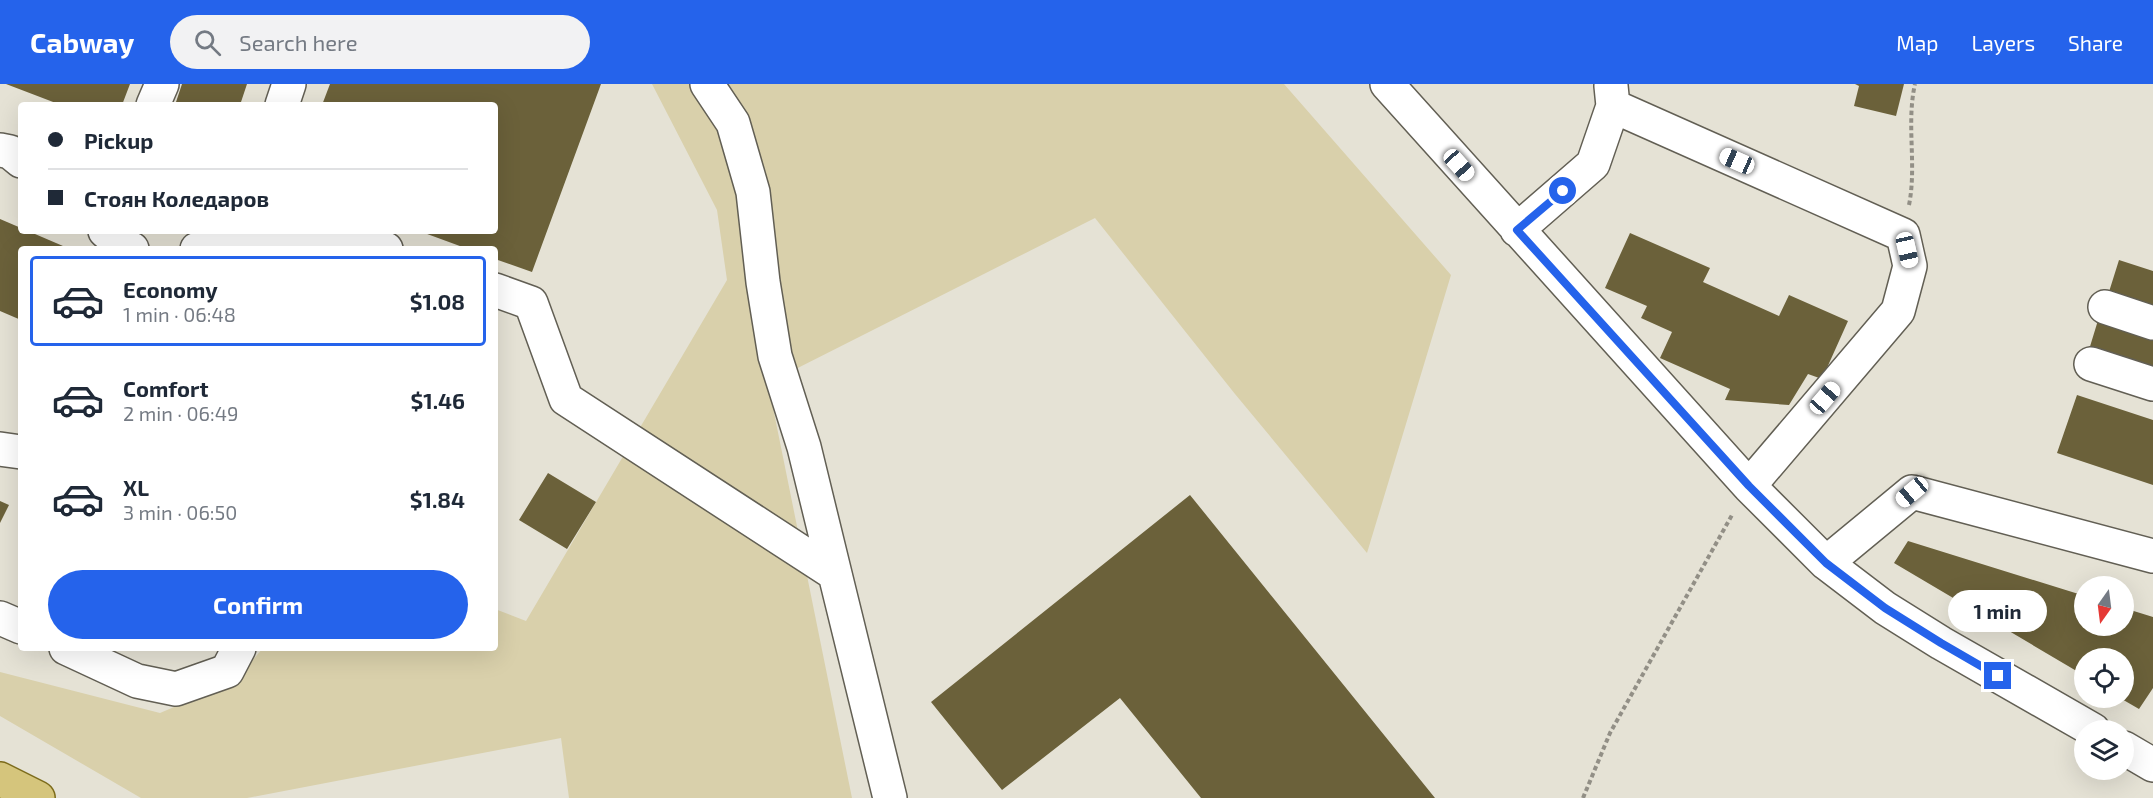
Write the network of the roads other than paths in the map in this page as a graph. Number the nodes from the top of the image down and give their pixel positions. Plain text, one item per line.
1 (162, 84) edge
2 (289, 84) edge
3 (707, 84) edge
4 (1387, 84) edge
5 (1612, 95) edge
6 (154, 102) edge
7 (283, 102) edge
8 (1517, 230) junction
9 (109, 234) edge
10 (234, 235) edge
11 (123, 246) edge
12 (205, 246) edge
13 (378, 246) edge
14 (498, 291) edge
15 (2105, 307) dead end
16 (2153, 322) edge
17 (2091, 364) dead end
18 (2153, 384) edge
19 (0, 449) edge
20 (18, 452) edge
21 (1749, 486) junction
22 (2153, 556) edge
23 (1826, 563) junction
24 (835, 574) junction
25 (0, 618) edge
26 (18, 626) edge
27 (72, 651) edge
28 (237, 651) edge
29 (2076, 720) edge
30 (2134, 754) edge
31 (2153, 765) edge
32 (0, 779) edge
33 (38, 798) edge
34 (890, 798) edge

1 - 6 street
2 - 7 street
3 - 24 street
4 - 8 street
5 - 8 street
5 - 21 street
8 - 21 street
9 - 11 street
10 - 12 street
10 - 13 street
14 - 24 street
15 - 16 street
17 - 18 street
19 - 20 street
21 - 23 street
22 - 23 street
23 - 29 street
24 - 34 street
25 - 26 street
27 - 28 street
30 - 31 street
32 - 33 main road

